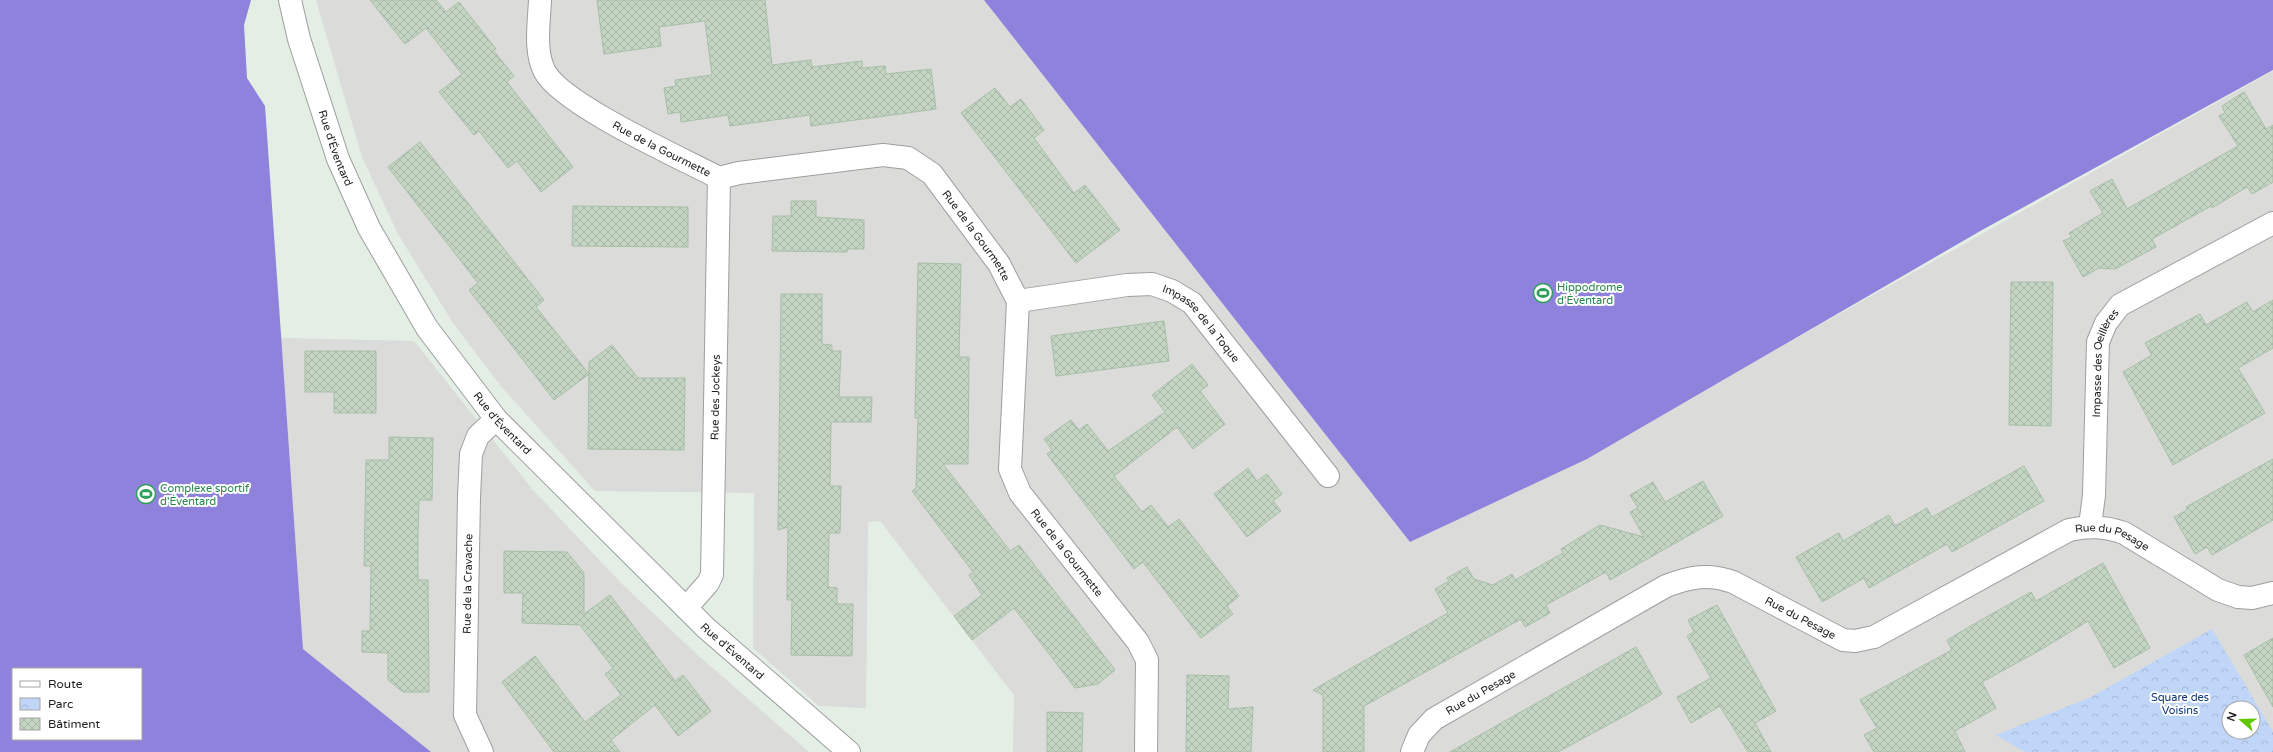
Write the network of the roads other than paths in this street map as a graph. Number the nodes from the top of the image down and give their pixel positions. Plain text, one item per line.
1 (290, 0) edge
2 (540, 0) edge
3 (719, 178) junction
4 (2273, 223) edge
5 (1018, 301) junction
6 (496, 419) junction
7 (1328, 476) dead end
8 (2090, 526) junction
9 (2273, 593) edge
10 (686, 608) junction
11 (482, 752) edge
12 (849, 752) edge
13 (1146, 752) edge
14 (1412, 752) edge

1 - 6 street, Rue d'Éventard
2 - 3 street, Rue de la Gourmette
3 - 5 street, Rue de la Gourmette
3 - 10 street, Rue des Jockeys
4 - 8 street, Impasse des Oeillères
5 - 7 street, Impasse de la Toque
5 - 13 street, Rue de la Gourmette
6 - 10 street, Rue d'Éventard
6 - 11 street, Rue de la Cravache
8 - 9 street, Rue du Pesage
8 - 14 street, Rue du Pesage
10 - 12 street, Rue d'Éventard

